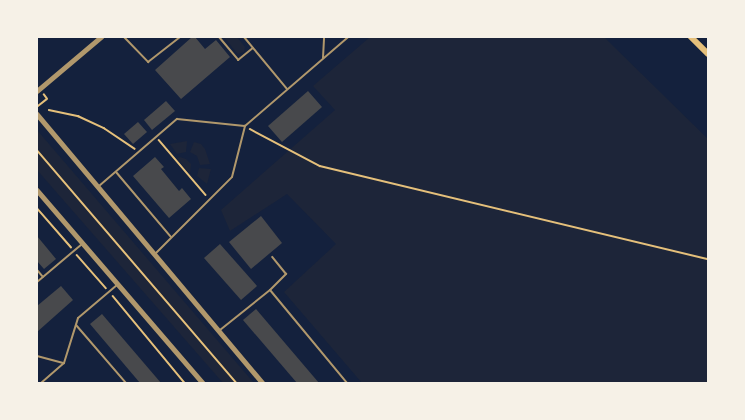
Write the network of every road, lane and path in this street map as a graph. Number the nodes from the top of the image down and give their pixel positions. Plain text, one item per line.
1 (101, 37) edge
2 (124, 37) edge
3 (180, 37) edge
4 (219, 37) edge
5 (244, 37) edge
6 (324, 37) edge
7 (348, 37) edge
8 (691, 37) edge
9 (253, 48) junction
10 (708, 54) edge
11 (323, 58) junction
12 (287, 88) junction
13 (37, 91) edge
14 (44, 95) dead end
15 (38, 106) dead end
16 (49, 110) dead end
17 (37, 114) edge
18 (245, 126) junction
19 (156, 137) junction
20 (37, 150) edge
21 (139, 152) junction
22 (116, 172) junction
23 (98, 188) junction
24 (37, 190) edge
25 (209, 200) junction
26 (171, 237) junction
27 (83, 244) junction
28 (155, 254) junction
29 (272, 257) dead end
30 (708, 259) edge
31 (37, 270) edge
32 (43, 277) junction
33 (37, 282) edge
34 (118, 285) junction
35 (270, 290) junction
36 (76, 325) junction
37 (219, 330) junction
38 (37, 356) edge
39 (64, 363) junction
40 (41, 383) edge
41 (126, 383) edge
42 (203, 383) edge
43 (238, 383) edge
44 (263, 383) edge
45 (347, 383) edge

1 - 13 street
2 - 3 lane
4 - 9 lane
5 - 9 lane
6 - 11 lane
7 - 11 lane
8 - 10 main road
9 - 12 lane
11 - 12 lane
12 - 18 lane
14 - 15 path
16 - 21 path
17 - 23 street
18 - 19 lane
18 - 25 lane
18 - 30 path
19 - 21 lane
19 - 25 path
20 - 43 path
21 - 22 lane
22 - 23 lane
22 - 26 lane
23 - 28 street
24 - 27 street
25 - 26 lane
26 - 28 lane
27 - 32 lane
27 - 34 street
28 - 37 street
29 - 35 lane
31 - 32 lane
32 - 33 lane
34 - 36 lane
34 - 42 street
35 - 37 lane
35 - 45 lane
36 - 39 lane
36 - 41 lane
37 - 44 street
38 - 39 lane
39 - 40 lane

